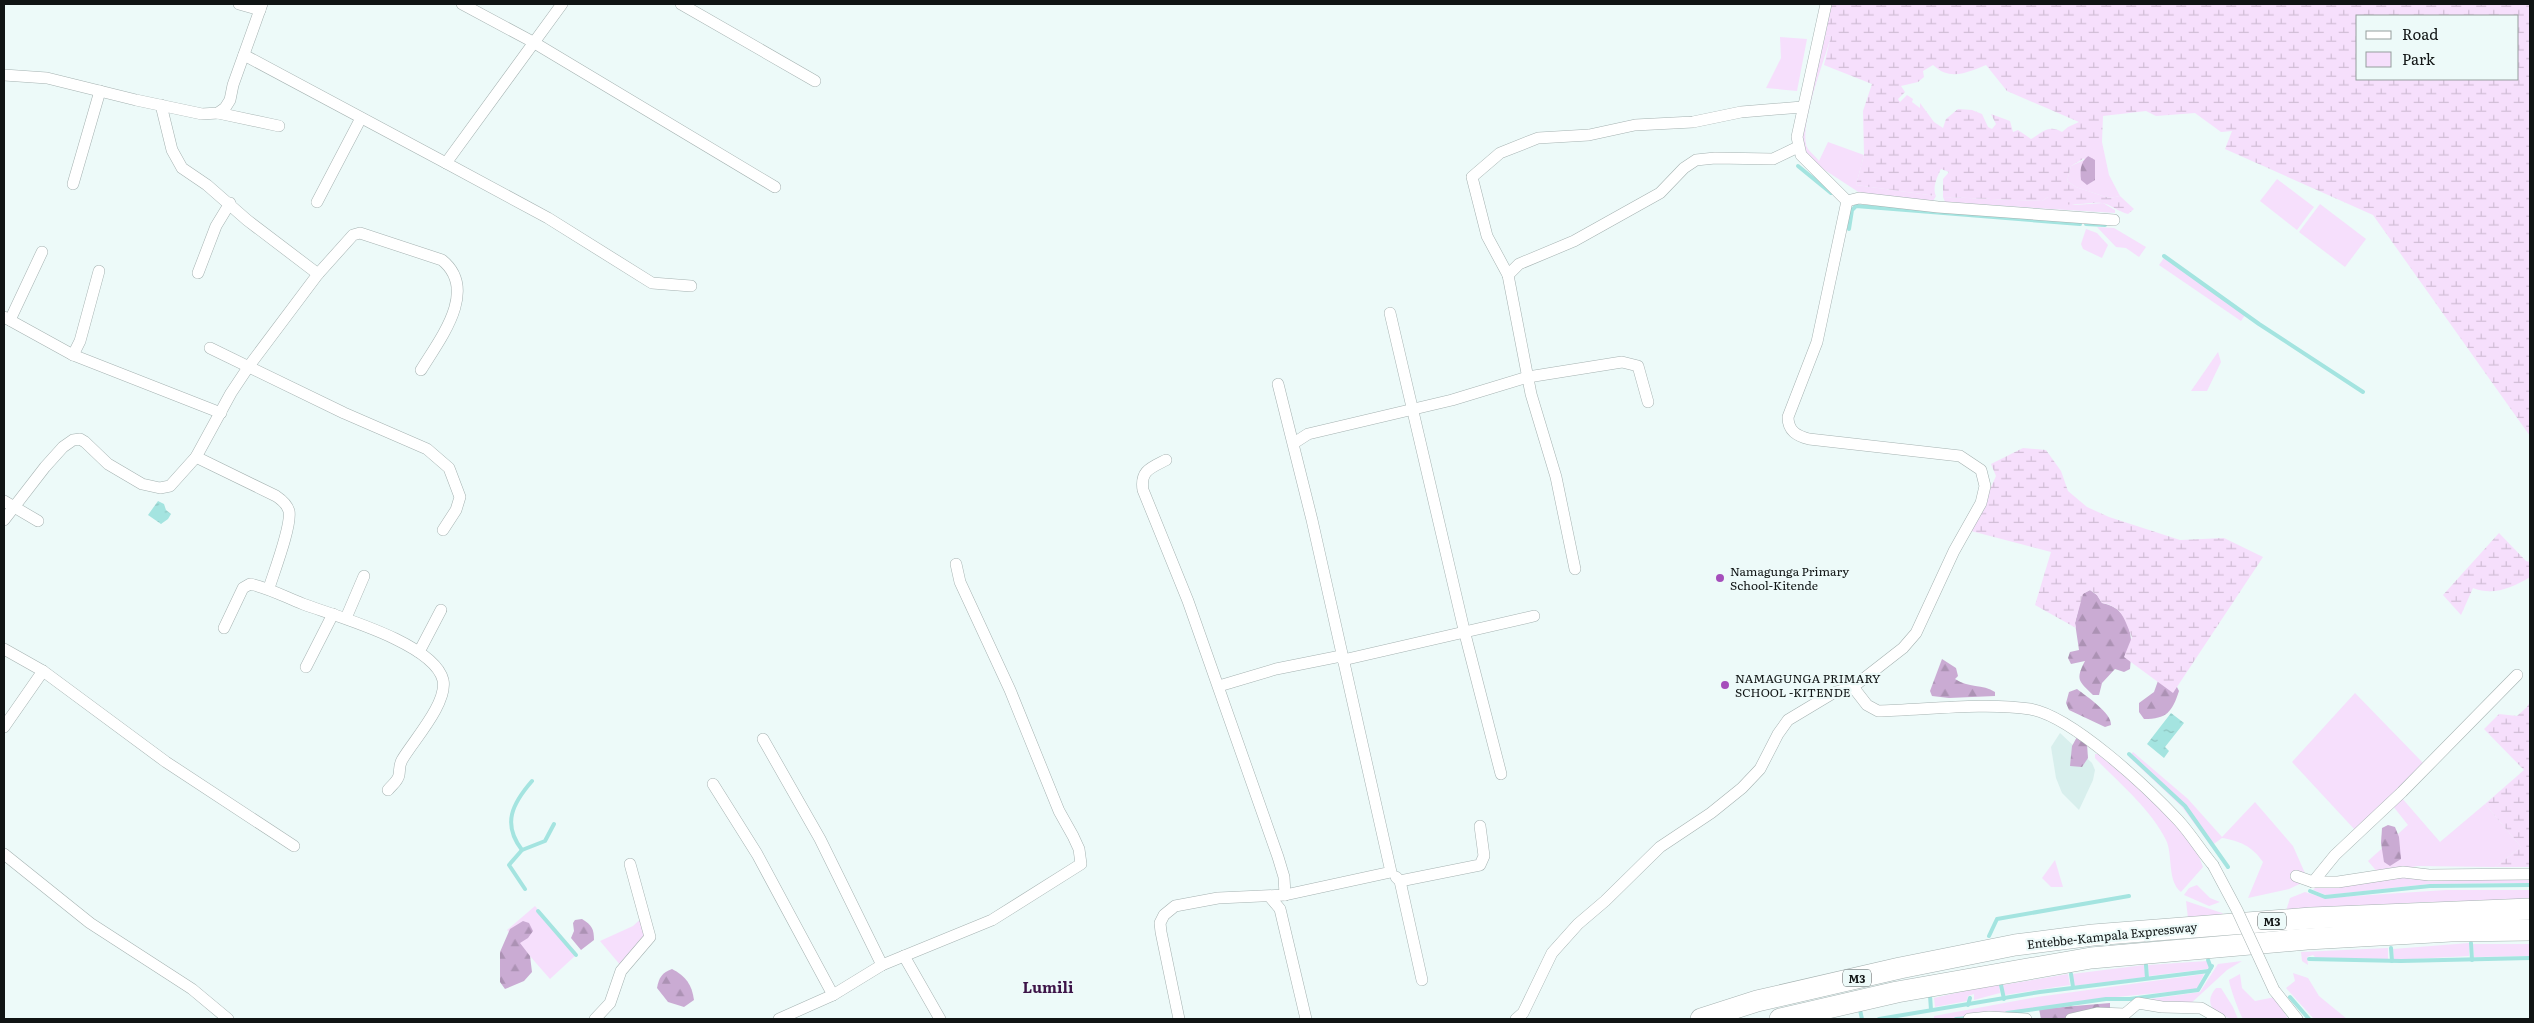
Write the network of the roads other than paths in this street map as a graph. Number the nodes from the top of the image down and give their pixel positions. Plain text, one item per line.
1 (239, 4) edge
2 (462, 4) edge
3 (562, 4) edge
4 (681, 4) edge
5 (1826, 4) edge
6 (261, 7) edge
7 (533, 42) junction
8 (244, 55) junction
9 (4, 75) edge
10 (815, 81) dead end
11 (100, 91) junction
12 (161, 105) junction
13 (1802, 107) junction
14 (218, 113) junction
15 (361, 118) junction
16 (279, 126) dead end
17 (1798, 147) junction
18 (446, 163) junction
19 (74, 184) dead end
20 (775, 187) dead end
21 (1847, 201) junction
22 (317, 202) dead end
23 (230, 203) junction
24 (2114, 220) dead end
25 (42, 252) dead end
26 (99, 271) dead end
27 (198, 273) dead end
28 (318, 274) junction
29 (1508, 275) junction
30 (691, 286) dead end
31 (1390, 312) dead end
32 (7, 319) edge
33 (210, 348) dead end
34 (73, 355) junction
35 (249, 366) junction
36 (421, 370) dead end
37 (1528, 377) junction
38 (1278, 384) dead end
39 (1648, 402) dead end
40 (1412, 409) junction
41 (221, 413) junction
42 (1294, 443) junction
43 (196, 456) junction
44 (1166, 460) dead end
45 (9, 505) edge
46 (4, 520) edge
47 (38, 521) dead end
48 (443, 530) dead end
49 (956, 564) dead end
50 (1575, 569) dead end
51 (364, 576) dead end
52 (269, 588) junction
53 (440, 610) dead end
54 (333, 614) junction
55 (1534, 616) dead end
56 (346, 618) junction
57 (224, 628) dead end
58 (1464, 634) junction
59 (4, 648) edge
60 (419, 652) junction
61 (1342, 658) junction
62 (306, 667) dead end
63 (43, 671) junction
64 (2516, 675) dead end
65 (1219, 686) junction
66 (1853, 686) junction
67 (4, 727) edge
68 (763, 739) dead end
69 (1502, 774) dead end
70 (713, 784) dead end
71 (388, 790) dead end
72 (1480, 826) dead end
73 (294, 846) dead end
74 (4, 854) edge
75 (630, 864) dead end
76 (1391, 872) junction
77 (2530, 874) edge
78 (2296, 876) dead end
79 (1400, 881) junction
80 (2313, 882) junction
81 (1285, 895) junction
82 (1270, 897) junction
83 (2530, 909) edge
84 (2530, 930) edge
85 (904, 956) junction
86 (882, 965) junction
87 (1422, 980) dead end
88 (833, 995) junction
89 (801, 1015) edge
90 (1522, 1017) edge
91 (228, 1019) edge
92 (595, 1019) edge
93 (779, 1019) edge
94 (940, 1019) edge
95 (1179, 1019) edge
96 (1306, 1019) edge
97 (1701, 1019) edge
98 (1780, 1019) edge
99 (1969, 1019) edge
100 (2026, 1019) edge
101 (2071, 1019) edge
102 (2220, 1019) edge
103 (2297, 1019) edge

1 - 6 street
2 - 7 street
3 - 7 street
4 - 10 street
5 - 13 street
6 - 8 street
7 - 18 street
7 - 20 street
8 - 14 street
8 - 15 street
9 - 11 street
11 - 12 street
11 - 19 street
12 - 14 street
12 - 23 street
13 - 17 street
13 - 29 street
14 - 16 street
15 - 18 street
15 - 22 street
17 - 21 street
17 - 29 street
18 - 30 street
21 - 24 street
21 - 66 street
23 - 27 street
23 - 28 street
25 - 32 street
26 - 34 street
28 - 35 street
28 - 36 street
29 - 37 street
31 - 40 street
32 - 34 street
33 - 35 street
34 - 41 street
35 - 41 street
35 - 48 street
37 - 39 street
37 - 40 street
37 - 50 street
38 - 42 street
40 - 42 street
40 - 58 street
41 - 43 street
42 - 61 street
43 - 45 street
43 - 52 street
44 - 65 street
45 - 46 street
45 - 47 street
49 - 85 street
51 - 56 street
52 - 54 street
52 - 57 street
53 - 60 street
54 - 56 street
54 - 62 street
55 - 58 street
56 - 60 street
58 - 61 street
58 - 69 street
59 - 63 street
60 - 71 street
61 - 65 street
61 - 76 street
63 - 67 street
63 - 73 street
64 - 80 street
65 - 81 street
66 - 90 street
66 - 103 street, bridge
68 - 86 street
70 - 88 street
72 - 79 street
74 - 91 street
75 - 92 street
76 - 79 street
76 - 81 street
77 - 80 street
78 - 80 street
79 - 87 street
81 - 82 street
82 - 95 street
82 - 96 street
83 - 97 highway, Entebbe-Kampala Expressway / M3
84 - 98 highway, Entebbe-Kampala Expressway / M3
85 - 86 street
85 - 94 street
86 - 88 street
88 - 89 street
89 - 93 street
99 - 100 street
101 - 102 street

